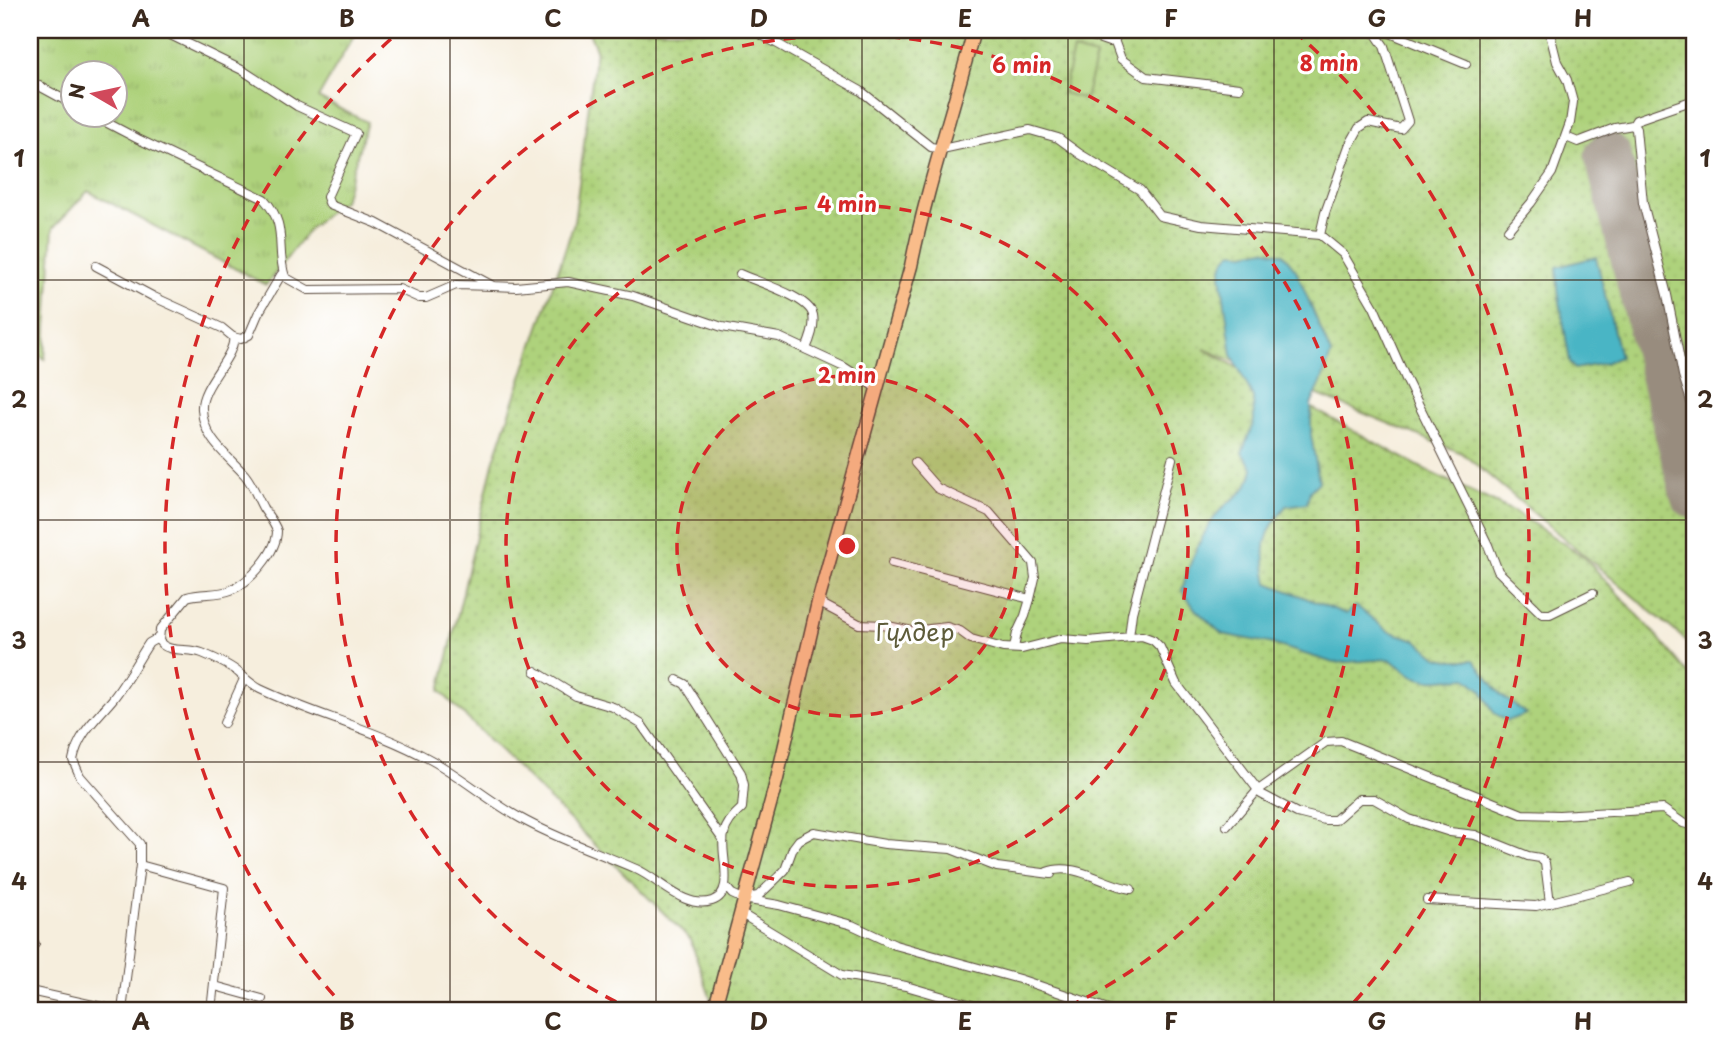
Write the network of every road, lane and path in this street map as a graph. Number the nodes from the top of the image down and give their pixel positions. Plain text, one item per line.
1 (160, 30) edge
2 (753, 30) edge
3 (974, 30) edge
4 (1075, 30) edge
5 (1122, 30) edge
6 (1377, 30) edge
7 (1549, 30) edge
8 (1114, 40) junction
9 (1466, 64) dead end
10 (30, 81) edge
11 (1239, 88) dead end
12 (60, 97) edge
13 (1694, 100) edge
14 (1633, 125) junction
15 (121, 130) edge
16 (1566, 137) junction
17 (942, 149) junction
18 (1508, 230) dead end
19 (1320, 235) junction
20 (96, 266) dead end
21 (740, 274) dead end
22 (285, 277) junction
23 (492, 286) junction
24 (233, 337) junction
25 (806, 349) junction
26 (878, 389) junction
27 (1694, 411) edge
28 (1172, 459) dead end
29 (915, 463) dead end
30 (892, 564) dead end
31 (1593, 593) dead end
32 (1030, 599) junction
33 (818, 602) junction
34 (158, 638) junction
35 (1129, 638) junction
36 (1014, 648) junction
37 (536, 671) dead end
38 (244, 679) junction
39 (677, 680) dead end
40 (224, 723) dead end
41 (1257, 791) junction
42 (1227, 825) dead end
43 (1694, 834) edge
44 (723, 840) junction
45 (140, 865) junction
46 (1630, 882) dead end
47 (726, 887) junction
48 (1130, 889) dead end
49 (743, 899) junction
50 (1427, 900) dead end
51 (1550, 903) junction
52 (740, 913) junction
53 (215, 986) junction
54 (30, 991) edge
55 (262, 999) dead end
56 (121, 1011) edge
57 (211, 1011) edge
58 (714, 1011) edge
59 (992, 1011) edge
60 (1114, 1011) edge

1 - 23 street
2 - 17 street
3 - 17 main road
4 - 8 street
5 - 8 street
6 - 9 street
6 - 19 street
7 - 16 street
8 - 11 street
10 - 12 street
13 - 14 street
14 - 16 street
14 - 27 street
15 - 22 street
16 - 18 street
17 - 19 street
17 - 26 main road
19 - 31 street
20 - 24 street
21 - 25 street
22 - 23 street
22 - 24 street
23 - 25 street
24 - 34 street
25 - 26 street
26 - 33 main road
28 - 35 street
29 - 32 street
30 - 32 street
32 - 36 street
33 - 36 street
33 - 49 main road
34 - 38 street
34 - 45 street
35 - 36 street
35 - 41 street
37 - 44 street
38 - 40 street
38 - 47 street
39 - 44 street
41 - 42 street
41 - 43 street
41 - 51 street
44 - 47 street
45 - 53 street
45 - 56 street
46 - 51 street
47 - 49 street
48 - 49 street
49 - 52 main road
49 - 60 street
50 - 51 street
52 - 58 main road
52 - 59 street
53 - 55 street
53 - 57 street
54 - 56 street

